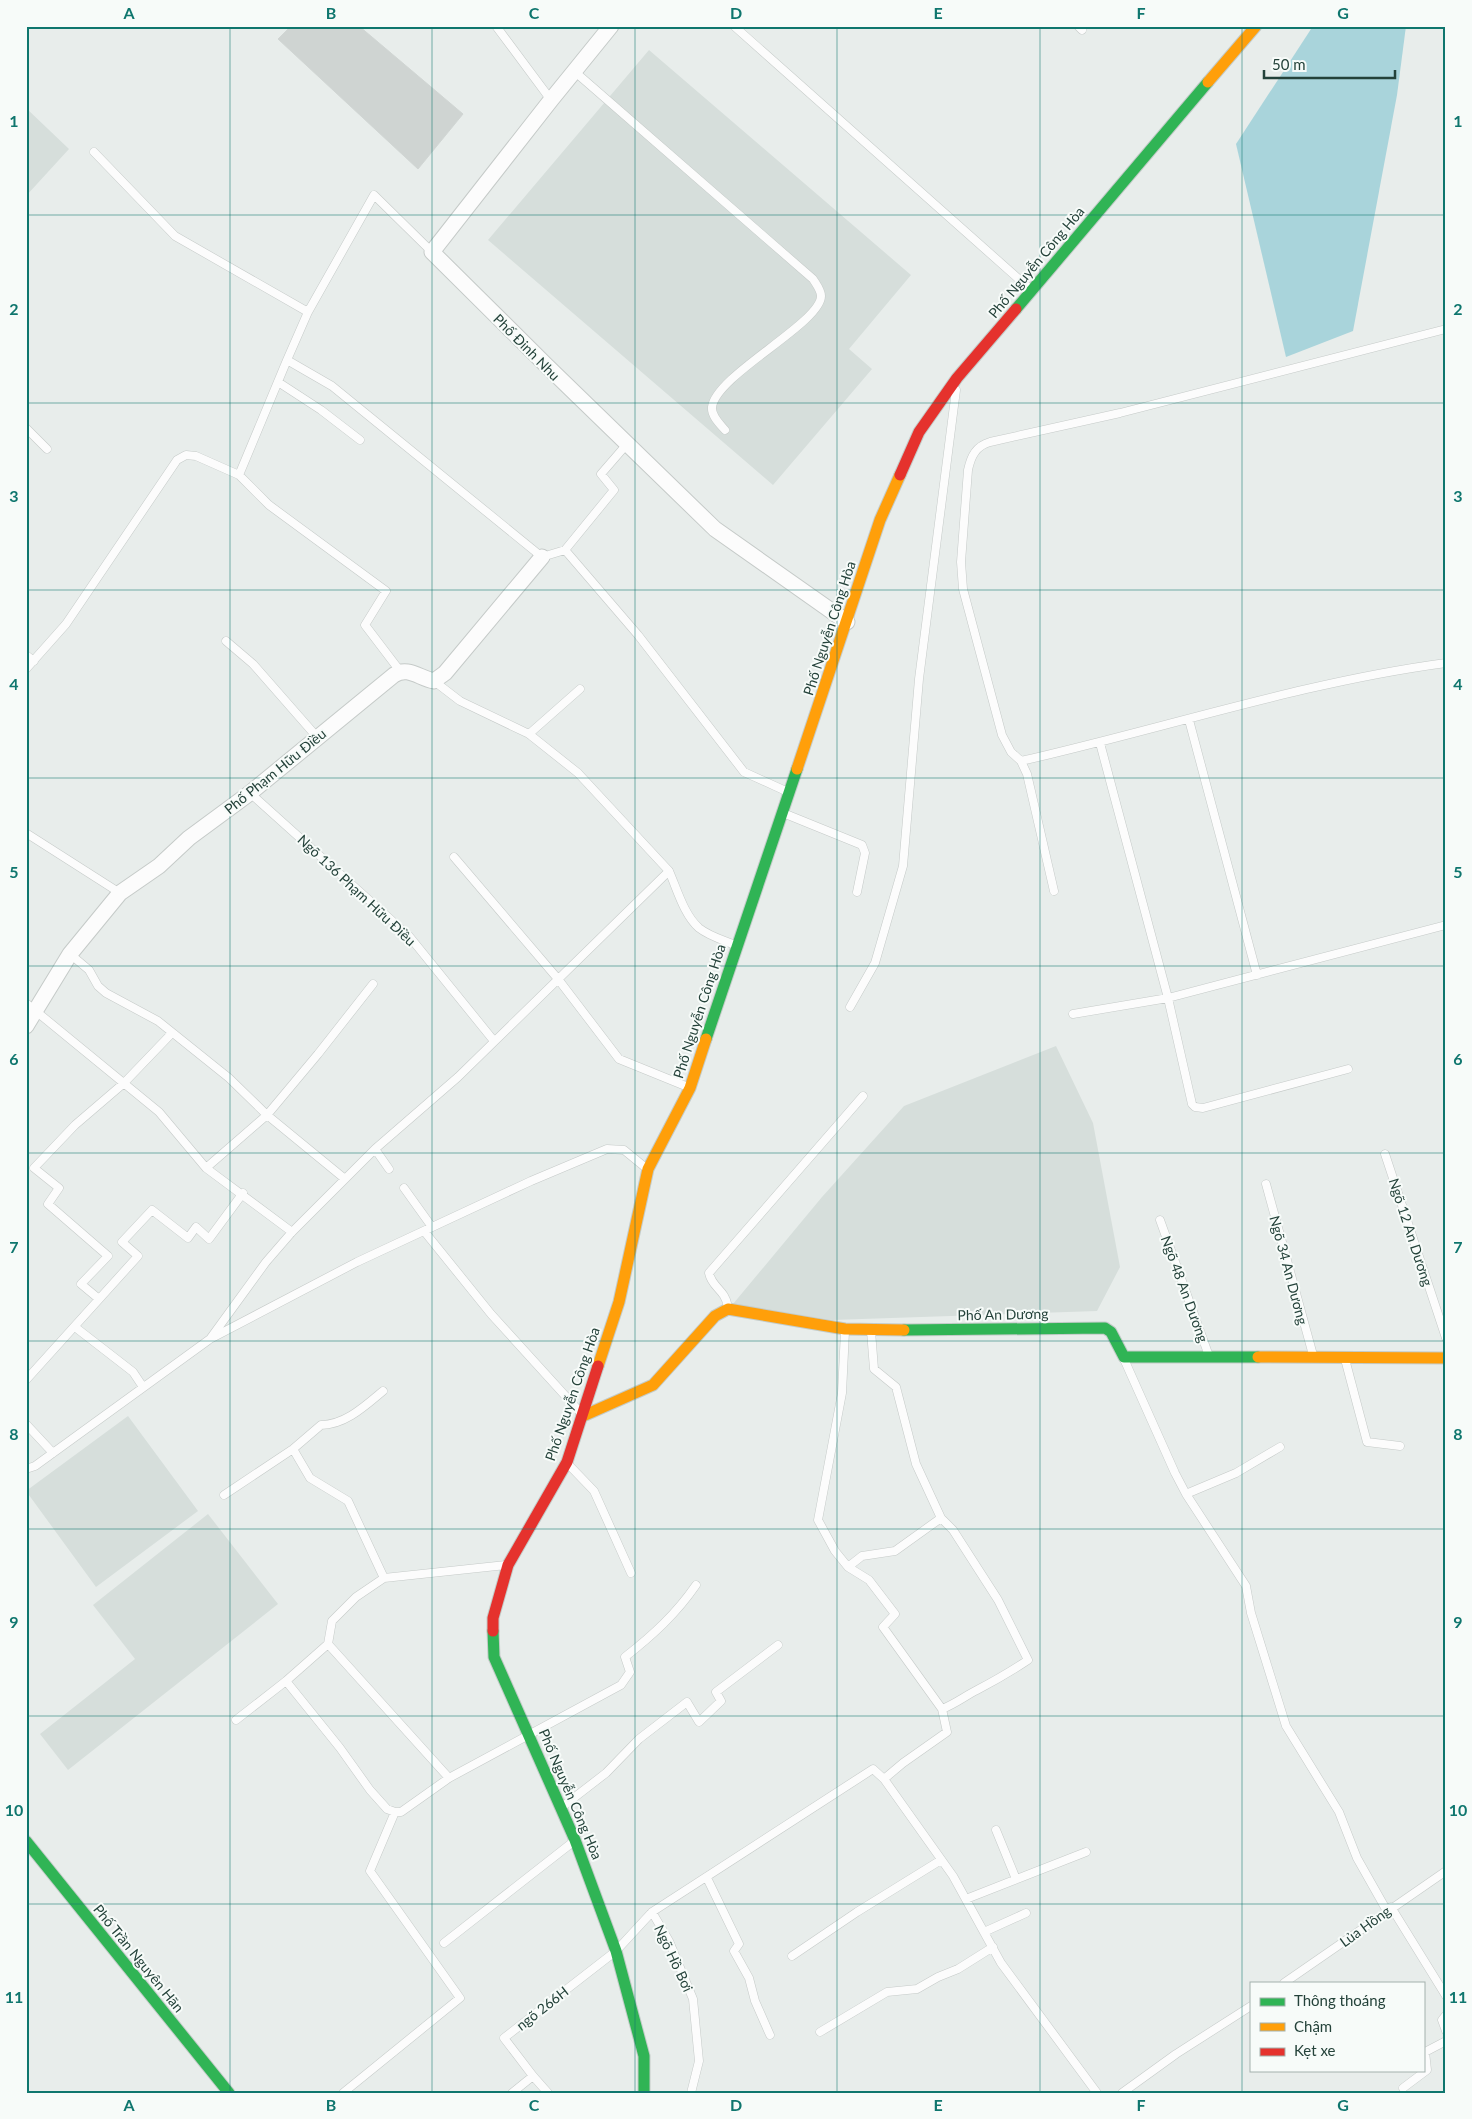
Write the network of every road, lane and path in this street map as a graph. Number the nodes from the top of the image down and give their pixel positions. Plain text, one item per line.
1 (496, 26) edge
2 (611, 26) edge
3 (734, 26) edge
4 (1256, 26) edge
5 (574, 71) junction
6 (550, 100) junction
7 (94, 152) dead end
8 (432, 252) junction
9 (1032, 290) junction
10 (308, 312) junction
11 (1446, 329) edge
12 (287, 360) junction
13 (957, 378) junction
14 (278, 382) junction
15 (26, 428) edge
16 (725, 430) dead end
17 (360, 440) dead end
18 (627, 444) junction
19 (47, 448) dead end
20 (239, 475) junction
21 (565, 550) junction
22 (542, 557) junction
23 (847, 622) junction
24 (226, 641) dead end
25 (26, 655) edge
26 (34, 661) junction
27 (1446, 663) edge
28 (26, 669) edge
29 (400, 671) junction
30 (434, 681) junction
31 (580, 689) dead end
32 (1189, 720) junction
33 (529, 734) junction
34 (317, 737) junction
35 (1100, 743) junction
36 (1021, 760) junction
37 (789, 792) junction
38 (250, 793) junction
39 (783, 813) junction
40 (26, 833) edge
41 (454, 857) dead end
42 (669, 871) junction
43 (1054, 891) dead end
44 (857, 892) dead end
45 (120, 893) junction
46 (1446, 925) edge
47 (737, 945) junction
48 (70, 954) junction
49 (1257, 975) junction
50 (558, 979) junction
51 (373, 984) dead end
52 (1168, 998) junction
53 (31, 1008) edge
54 (850, 1008) dead end
55 (1073, 1014) dead end
56 (26, 1026) edge
57 (172, 1033) junction
58 (494, 1041) junction
59 (1348, 1069) dead end
60 (124, 1083) junction
61 (690, 1088) junction
62 (863, 1096) dead end
63 (267, 1115) junction
64 (375, 1149) junction
65 (1385, 1154) dead end
66 (206, 1168) junction
67 (389, 1169) dead end
68 (648, 1169) junction
69 (345, 1179) junction
70 (1266, 1184) dead end
71 (404, 1188) dead end
72 (243, 1193) junction
73 (1160, 1220) dead end
74 (432, 1227) junction
75 (424, 1231) junction
76 (292, 1232) junction
77 (99, 1299) junction
78 (728, 1309) junction
79 (75, 1327) junction
80 (845, 1329) junction
81 (871, 1330) junction
82 (1446, 1338) edge
83 (210, 1339) junction
84 (1313, 1357) junction
85 (1344, 1357) junction
86 (1124, 1358) junction
87 (1209, 1358) junction
88 (1446, 1358) edge
89 (26, 1380) edge
90 (143, 1387) junction
91 (383, 1391) dead end
92 (584, 1416) junction
93 (26, 1424) edge
94 (1400, 1446) dead end
95 (1280, 1447) dead end
96 (293, 1448) junction
97 (53, 1453) junction
98 (567, 1462) junction
99 (26, 1469) edge
100 (1186, 1494) junction
101 (224, 1495) dead end
102 (941, 1518) junction
103 (508, 1565) junction
104 (848, 1567) junction
105 (631, 1573) dead end
106 (384, 1578) junction
107 (696, 1584) dead end
108 (328, 1644) junction
109 (778, 1646) dead end
110 (286, 1681) junction
111 (942, 1709) junction
112 (236, 1720) dead end
113 (530, 1734) junction
114 (449, 1778) junction
115 (884, 1779) junction
116 (560, 1808) junction
117 (396, 1812) junction
118 (996, 1830) dead end
119 (26, 1840) edge
120 (575, 1840) junction
121 (1086, 1852) dead end
122 (942, 1860) junction
123 (1446, 1870) edge
124 (707, 1878) junction
125 (1016, 1880) junction
126 (966, 1899) junction
127 (1389, 1909) junction
128 (652, 1912) junction
129 (1026, 1913) dead end
130 (984, 1932) junction
131 (444, 1943) dead end
132 (993, 1947) junction
133 (616, 1951) junction
134 (792, 1956) dead end
135 (1285, 1982) edge
136 (1446, 1996) edge
137 (1250, 2007) edge
138 (1446, 2015) edge
139 (1446, 2031) edge
140 (820, 2032) dead end
141 (770, 2035) dead end
142 (1446, 2041) edge
143 (533, 2076) junction
144 (1403, 2088) dead end
145 (229, 2093) edge
146 (343, 2093) edge
147 (512, 2093) edge
148 (548, 2093) edge
149 (644, 2093) edge
150 (691, 2093) edge
151 (1097, 2093) edge
152 (1122, 2093) edge

1 - 6 lane
2 - 5 street
3 - 9 lane
4 - 9 street, Phố Nguyễn Công Hòa
5 - 6 street
5 - 16 lane
6 - 8 street
7 - 10 lane
8 - 10 lane
8 - 18 street, Phố Đinh Nhu
9 - 13 street, Phố Nguyễn Công Hòa
10 - 12 lane
11 - 36 lane
12 - 14 lane
12 - 22 lane
13 - 23 street, Phố Nguyễn Công Hòa
13 - 54 lane
14 - 17 lane
14 - 20 lane
15 - 19 lane
18 - 21 lane
18 - 23 street, Phố Đinh Nhu
20 - 26 lane
20 - 29 lane
21 - 22 lane
21 - 37 lane
22 - 30 street
23 - 37 street, Phố Nguyễn Công Hòa
24 - 34 lane
25 - 26 lane
26 - 28 lane
27 - 32 lane
29 - 30 street
29 - 34 street, Phố Phạm Hữu Điều
30 - 33 lane
31 - 33 lane
32 - 35 lane
32 - 49 lane
33 - 42 lane
34 - 38 street, Phố Phạm Hữu Điều
35 - 36 lane
35 - 52 lane
36 - 43 lane
37 - 39 street, Phố Nguyễn Công Hòa
38 - 45 street, Phố Phạm Hữu Điều
38 - 58 lane, Ngõ 136 Phạm Hữu Điều
39 - 44 lane
39 - 47 street, Phố Nguyễn Công Hòa
40 - 45 lane
41 - 50 lane
42 - 47 lane
42 - 50 lane
45 - 48 street, Phố Phạm Hữu Điều
46 - 49 lane
47 - 61 street, Phố Nguyễn Công Hòa
48 - 53 street, Phố Phạm Hữu Điều
48 - 57 lane
49 - 52 lane
50 - 58 lane
50 - 61 lane
51 - 63 lane
52 - 55 lane
52 - 59 lane
53 - 56 street, Phố Phạm Hữu Điều
53 - 60 lane
57 - 60 lane
57 - 63 lane
58 - 64 lane
60 - 66 lane
60 - 77 lane
61 - 68 street, Phố Nguyễn Công Hòa
62 - 78 lane
63 - 66 lane
63 - 69 lane
64 - 67 lane
64 - 69 lane
65 - 82 lane, Ngõ 12 An Dương
66 - 72 lane
68 - 74 lane
68 - 92 street, Phố Nguyễn Công Hòa
69 - 76 lane
70 - 84 lane, Ngõ 34 An Dương
71 - 74 lane
72 - 76 lane
72 - 77 lane
73 - 87 lane, Ngõ 48 An Dương
74 - 75 lane
75 - 83 lane
75 - 92 lane
76 - 83 lane
77 - 79 lane
78 - 80 street, Phố An Dương
78 - 92 street
79 - 89 lane
79 - 90 lane
80 - 81 street, Phố An Dương
80 - 104 lane
81 - 86 street, Phố An Dương
81 - 102 lane
83 - 90 lane
84 - 85 street
84 - 87 street
85 - 88 street
85 - 94 lane
86 - 87 street
86 - 100 lane
90 - 97 lane
91 - 96 lane
92 - 98 street, Phố Nguyễn Công Hòa
93 - 97 lane
95 - 100 lane
96 - 101 lane
96 - 106 lane
97 - 99 lane
98 - 103 street, Phố Nguyễn Công Hòa
98 - 105 lane
100 - 127 lane
102 - 104 lane
102 - 111 lane
103 - 106 lane
103 - 113 street, Phố Nguyễn Công Hòa
104 - 111 lane
106 - 108 lane
107 - 113 lane
108 - 110 lane
108 - 114 lane
109 - 116 lane
110 - 112 lane
110 - 117 lane
111 - 115 lane
113 - 114 lane
113 - 116 street, Phố Nguyễn Công Hòa
114 - 117 lane
115 - 122 lane
115 - 124 lane
116 - 120 street, Phố Nguyễn Công Hòa
117 - 146 lane
118 - 125 lane
119 - 145 street, Phố Trần Nguyên Hãn
120 - 131 lane
120 - 133 street, Phố Nguyễn Công Hòa
121 - 125 lane
122 - 126 lane
122 - 134 lane
123 - 127 lane, Lủa Hồng
124 - 128 lane
124 - 141 lane
125 - 126 lane
126 - 130 lane
127 - 135 lane, Lủa Hồng
127 - 136 lane
128 - 133 lane
128 - 150 lane, Ngõ Hồ Bơi
129 - 130 lane
130 - 132 lane
132 - 140 lane
132 - 151 lane
133 - 143 lane, ngõ 266H
133 - 149 street, Phố Nguyễn Công Hòa
137 - 152 lane
138 - 139 lane
142 - 144 lane
143 - 147 lane
143 - 148 lane

